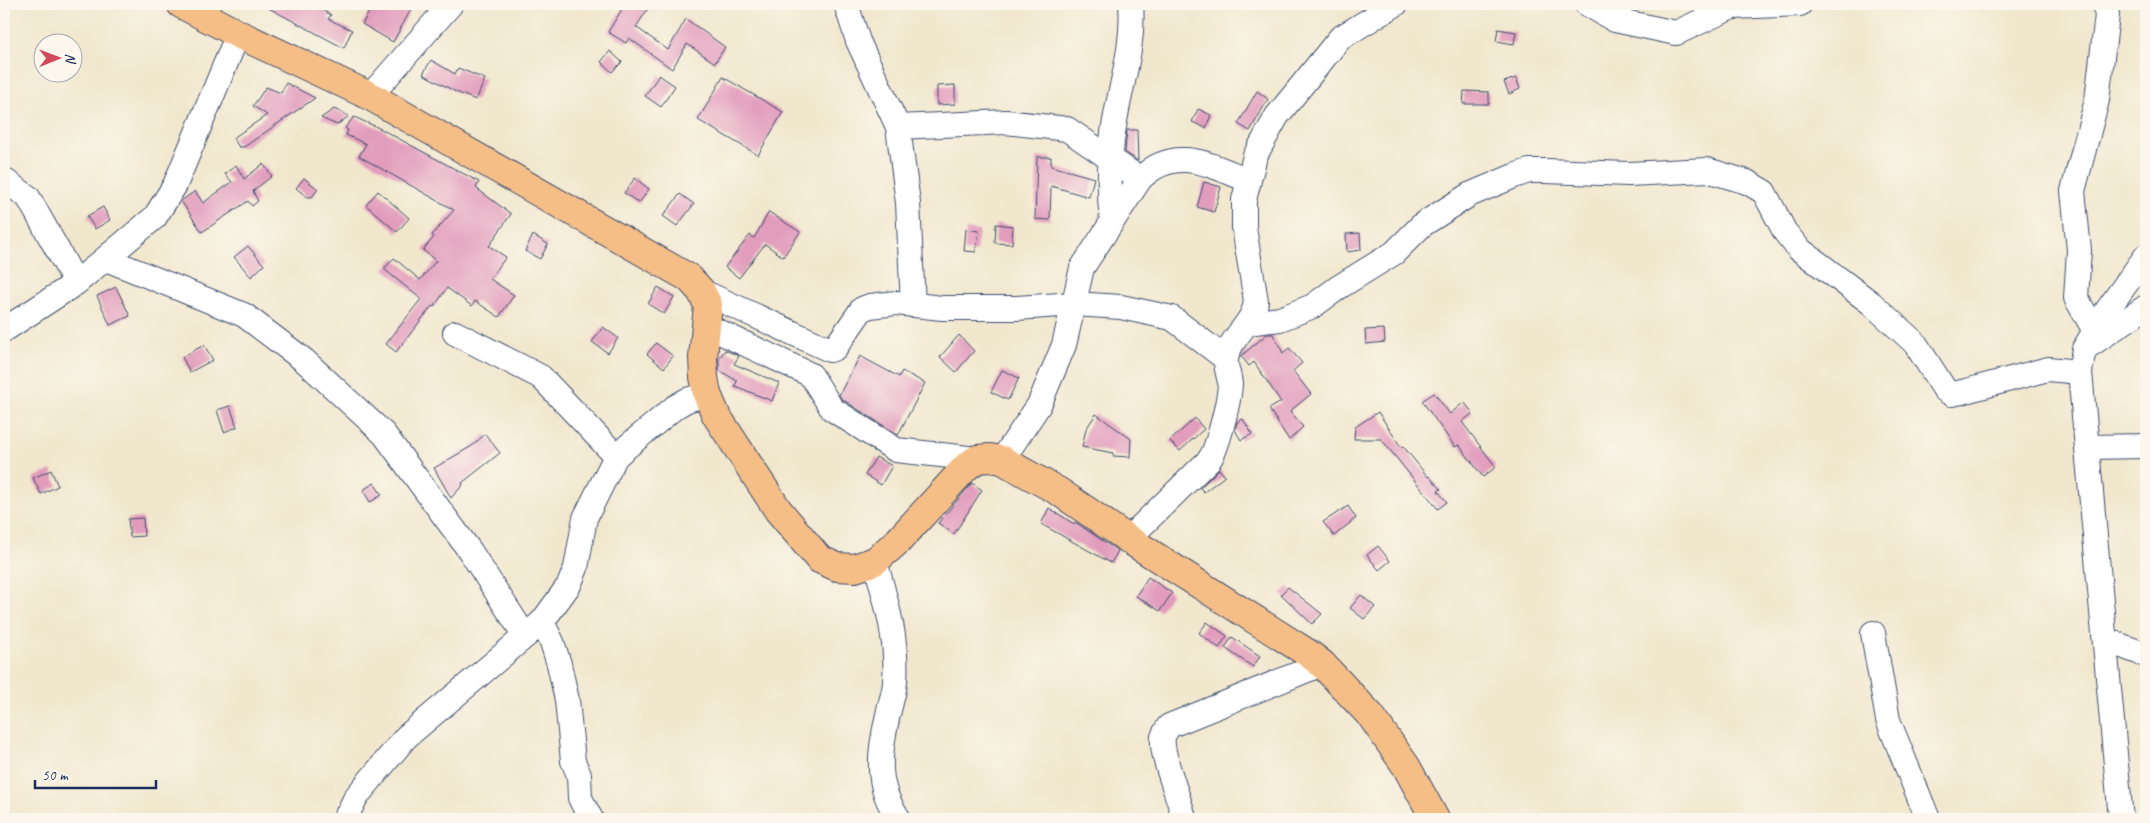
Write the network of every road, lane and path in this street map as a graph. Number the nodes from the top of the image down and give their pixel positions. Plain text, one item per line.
1 (181, 4) edge
2 (451, 4) edge
3 (846, 4) edge
4 (1131, 4) edge
5 (1396, 4) edge
6 (1587, 4) edge
7 (1800, 4) edge
8 (2104, 4) edge
9 (238, 34) junction
10 (370, 96) junction
11 (898, 127) junction
12 (1111, 157) junction
13 (1140, 179) junction
14 (4, 180) edge
15 (1248, 180) junction
16 (1112, 222) junction
17 (2146, 256) edge
18 (106, 259) junction
19 (76, 282) junction
20 (701, 291) junction
21 (1074, 304) junction
22 (913, 305) junction
23 (2146, 307) edge
24 (1247, 323) junction
25 (707, 326) junction
26 (4, 330) edge
27 (455, 333) dead end
28 (2089, 340) junction
29 (825, 349) junction
30 (1226, 359) junction
31 (2080, 372) junction
32 (811, 375) junction
33 (707, 394) junction
34 (2146, 446) edge
35 (2087, 447) junction
36 (616, 456) junction
37 (990, 460) junction
38 (1128, 539) junction
39 (874, 561) junction
40 (533, 629) junction
41 (1873, 634) dead end
42 (2106, 640) junction
43 (2146, 656) edge
44 (1315, 659) junction
45 (345, 819) edge
46 (591, 819) edge
47 (899, 819) edge
48 (1184, 819) edge
49 (1435, 819) edge
50 (1928, 819) edge
51 (2122, 819) edge

1 - 9 main road
2 - 10 street
3 - 11 street
4 - 12 street
5 - 15 street
6 - 7 street
8 - 28 street
9 - 10 main road
9 - 18 street
10 - 20 main road
11 - 12 street
11 - 22 street
12 - 13 street
12 - 16 street
13 - 15 street
13 - 16 street
14 - 19 street
15 - 24 street
16 - 21 street
17 - 28 street
18 - 19 street
18 - 40 street
19 - 26 street
20 - 25 main road
20 - 29 street
21 - 22 street
21 - 30 street
21 - 37 street
22 - 29 street
23 - 28 street
24 - 30 street
24 - 31 street
25 - 32 street
25 - 33 main road
27 - 36 street
28 - 31 street
29 - 32 street
30 - 38 street
31 - 35 street
32 - 37 street
33 - 36 street
33 - 39 main road
34 - 35 street
35 - 42 street
36 - 40 street
37 - 38 main road
37 - 39 main road
38 - 44 main road
39 - 47 street
40 - 45 street
40 - 46 street
41 - 50 street
42 - 43 street
42 - 51 street
44 - 48 street
44 - 49 main road

